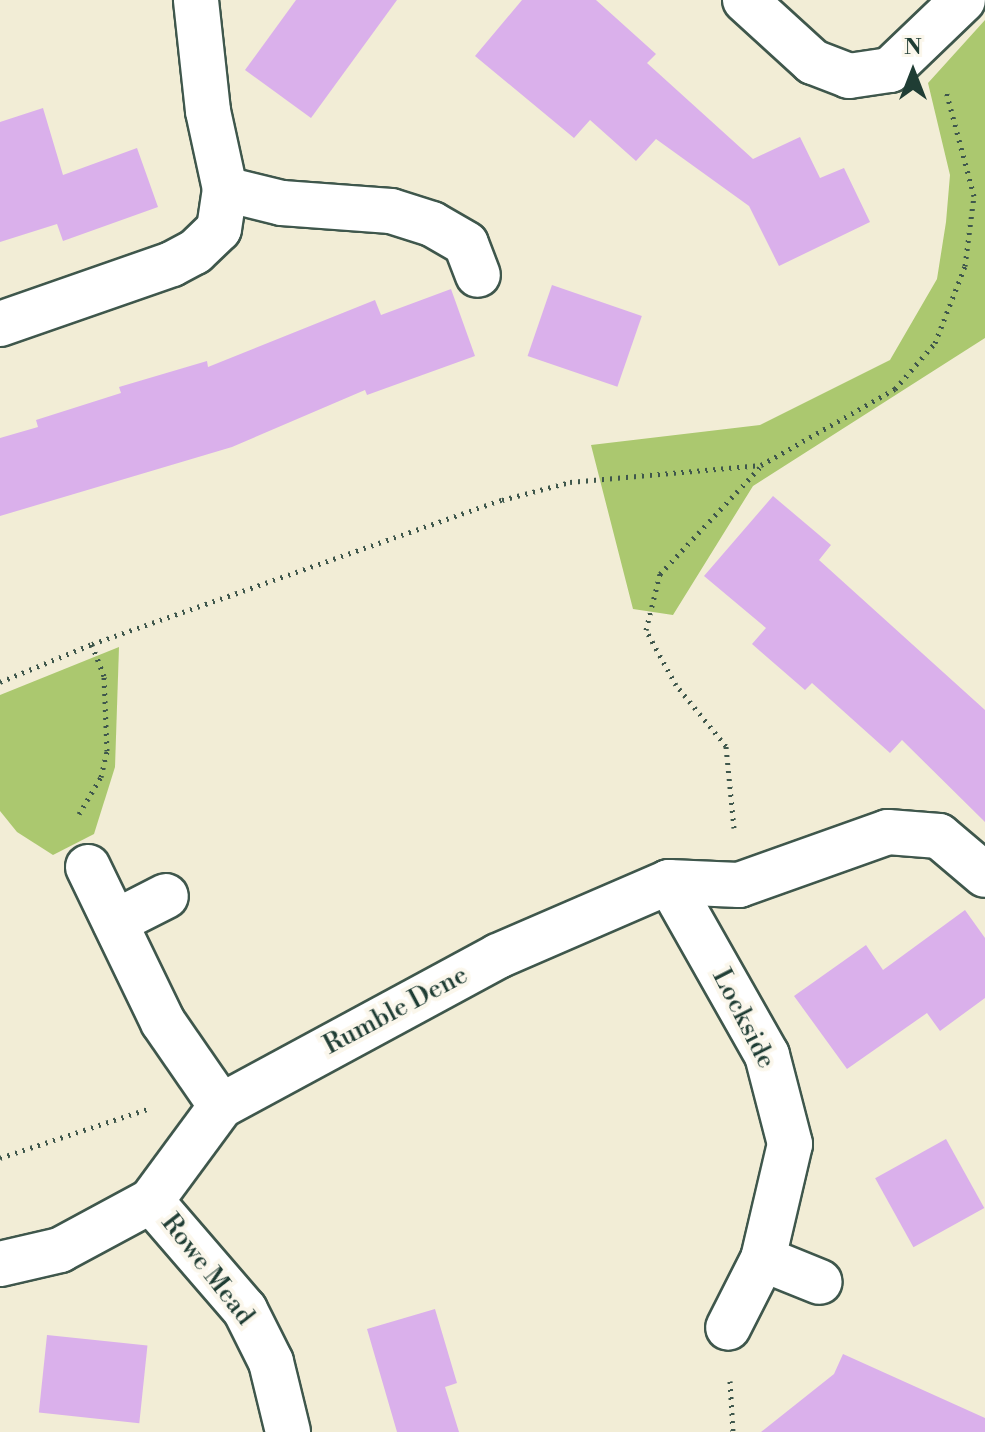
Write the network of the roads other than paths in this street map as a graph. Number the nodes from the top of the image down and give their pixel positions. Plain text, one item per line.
1 (196, 0) edge
2 (745, 0) edge
3 (963, 0) edge
4 (225, 189) junction
5 (478, 275) dead end
6 (0, 324) edge
7 (88, 867) road end
8 (985, 875) edge
9 (669, 882) junction
10 (166, 896) dead end
11 (115, 922) junction
12 (213, 1098) junction
13 (151, 1201) junction
14 (763, 1259) junction
15 (0, 1264) edge
16 (820, 1282) dead end
17 (728, 1328) dead end
18 (288, 1432) edge

1 - 4 street
2 - 3 street
4 - 5 street
4 - 6 street
7 - 11 street
8 - 9 street, Rumble Dene
9 - 12 street, Rumble Dene
9 - 14 street, Lockside
10 - 11 street
11 - 12 street
12 - 13 street, Rumble Dene
13 - 15 street, Rumble Dene
13 - 18 street, Rowe Mead
14 - 16 street
14 - 17 street, Lockside

